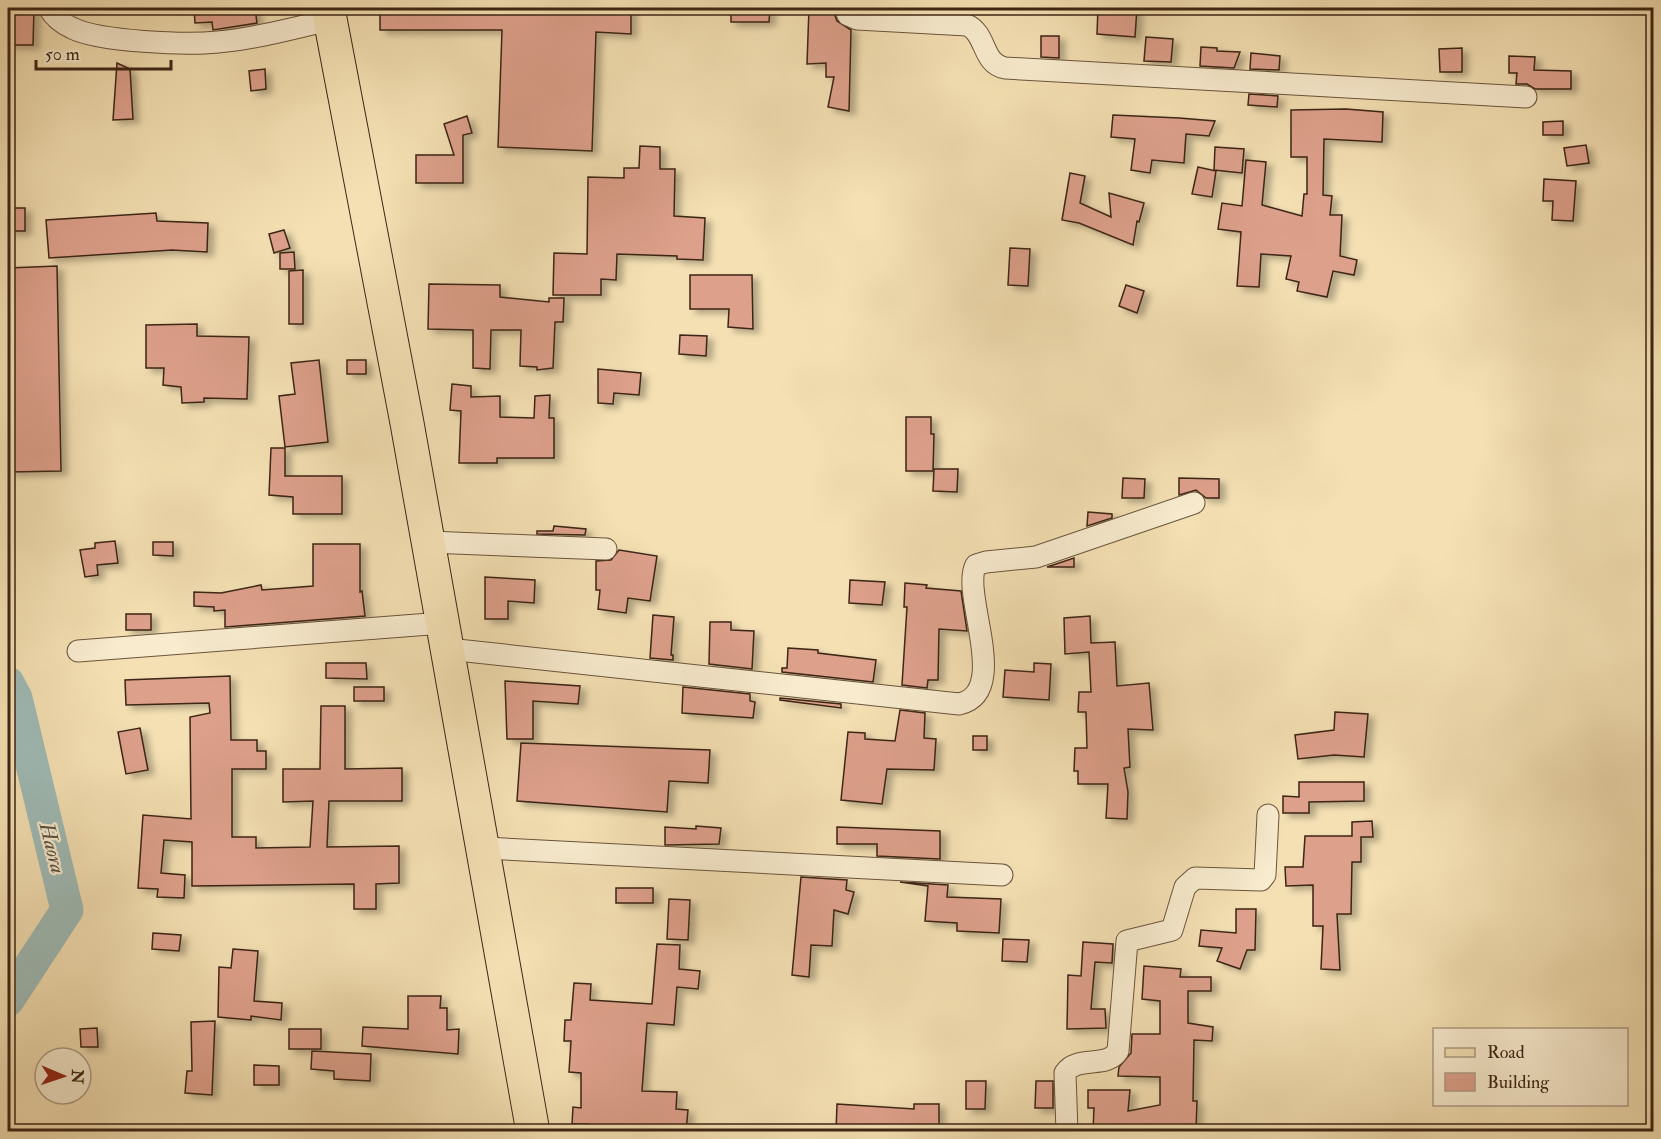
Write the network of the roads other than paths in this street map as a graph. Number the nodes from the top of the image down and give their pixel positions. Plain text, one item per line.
1 (49, 8) edge
2 (845, 8) edge
3 (329, 14) edge
4 (1526, 97) dead end
5 (1194, 503) dead end
6 (429, 542) junction
7 (606, 549) dead end
8 (446, 636) junction
9 (78, 651) dead end
10 (1268, 815) dead end
11 (484, 848) junction
12 (1002, 875) dead end
13 (533, 1131) edge
14 (1067, 1131) edge

1 - 3 street
2 - 4 street
3 - 6 main road
5 - 8 street
6 - 7 street
6 - 8 main road
8 - 9 street
8 - 11 main road
10 - 14 street
11 - 12 street
11 - 13 main road

